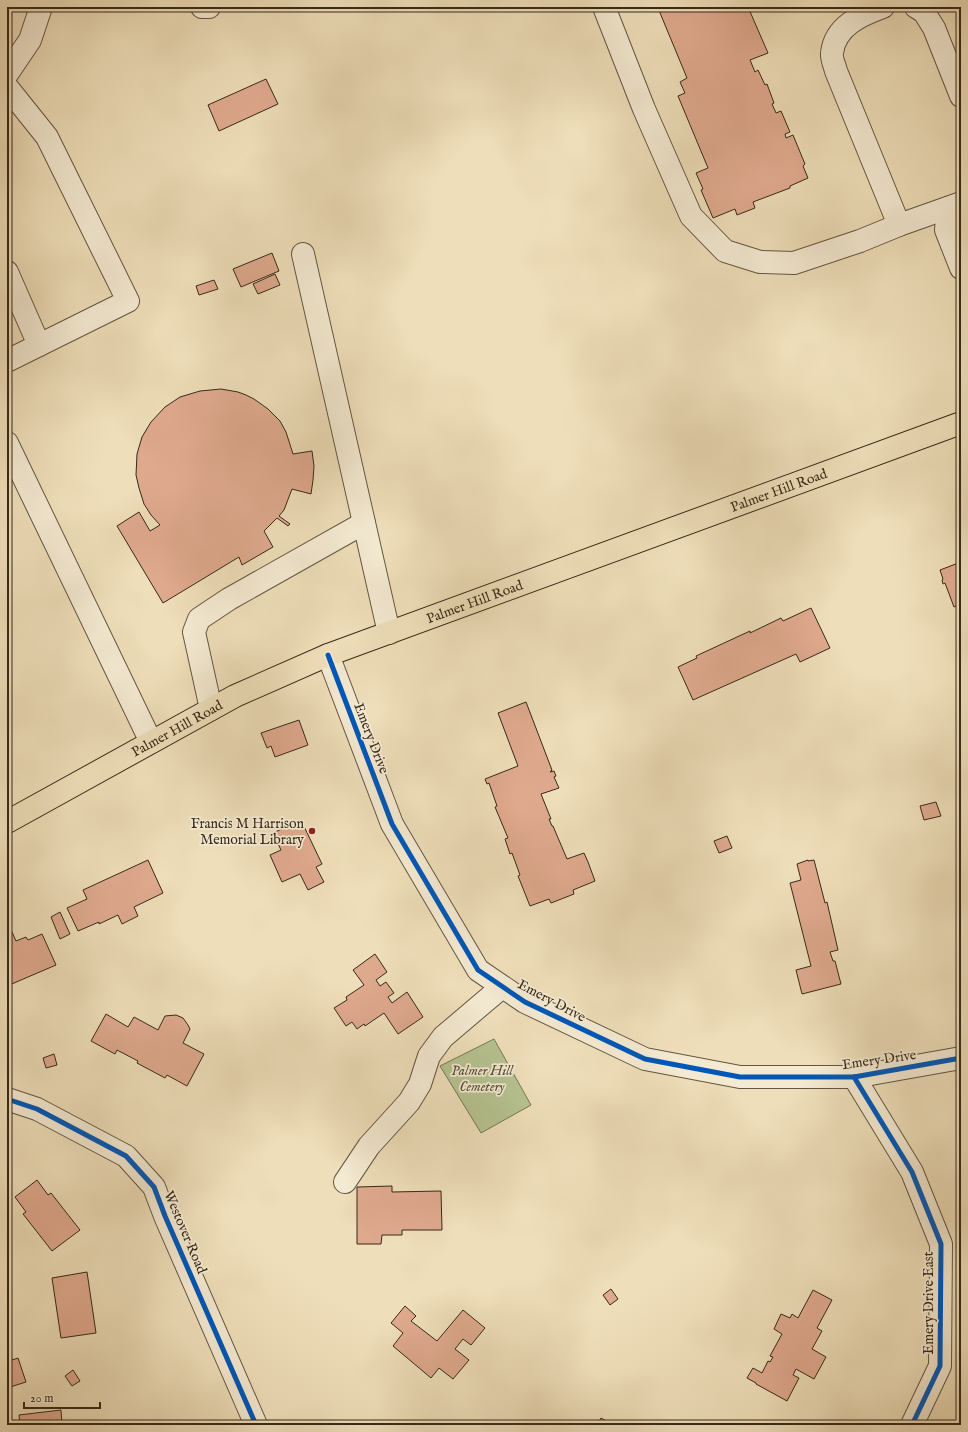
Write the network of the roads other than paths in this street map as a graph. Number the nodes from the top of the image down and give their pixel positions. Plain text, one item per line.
1 (41, 7) edge
2 (202, 7) edge
3 (209, 7) edge
4 (604, 7) edge
5 (883, 7) edge
6 (916, 7) edge
7 (7, 74) edge
8 (7, 87) edge
9 (961, 96) edge
10 (957, 209) edge
11 (898, 225) junction
12 (303, 254) dead end
13 (961, 268) edge
14 (7, 272) edge
15 (39, 345) junction
16 (7, 361) edge
17 (961, 423) edge
18 (7, 443) edge
19 (364, 523) junction
20 (389, 633) junction
21 (328, 655) junction
22 (210, 709) junction
23 (151, 742) junction
24 (7, 822) edge
25 (502, 987) junction
26 (961, 1058) edge
27 (854, 1077) junction
28 (7, 1099) edge
29 (345, 1182) dead end
30 (256, 1425) edge
31 (912, 1425) edge

1 - 7 street
2 - 3 street
4 - 11 street
5 - 11 street
6 - 9 street
8 - 15 street
10 - 11 street
10 - 13 street
12 - 19 street
14 - 15 street
15 - 16 street
17 - 20 main road, Palmer Hill Road
18 - 23 street
19 - 20 street
19 - 22 street
20 - 21 main road, Palmer Hill Road
21 - 22 main road, Palmer Hill Road
21 - 25 street, Emery Drive
22 - 23 main road, Palmer Hill Road
23 - 24 main road, Palmer Hill Road
25 - 27 street, Emery Drive
25 - 29 street
26 - 27 street, Emery Drive
27 - 31 street, Emery Drive East
28 - 30 street, Westover Road

